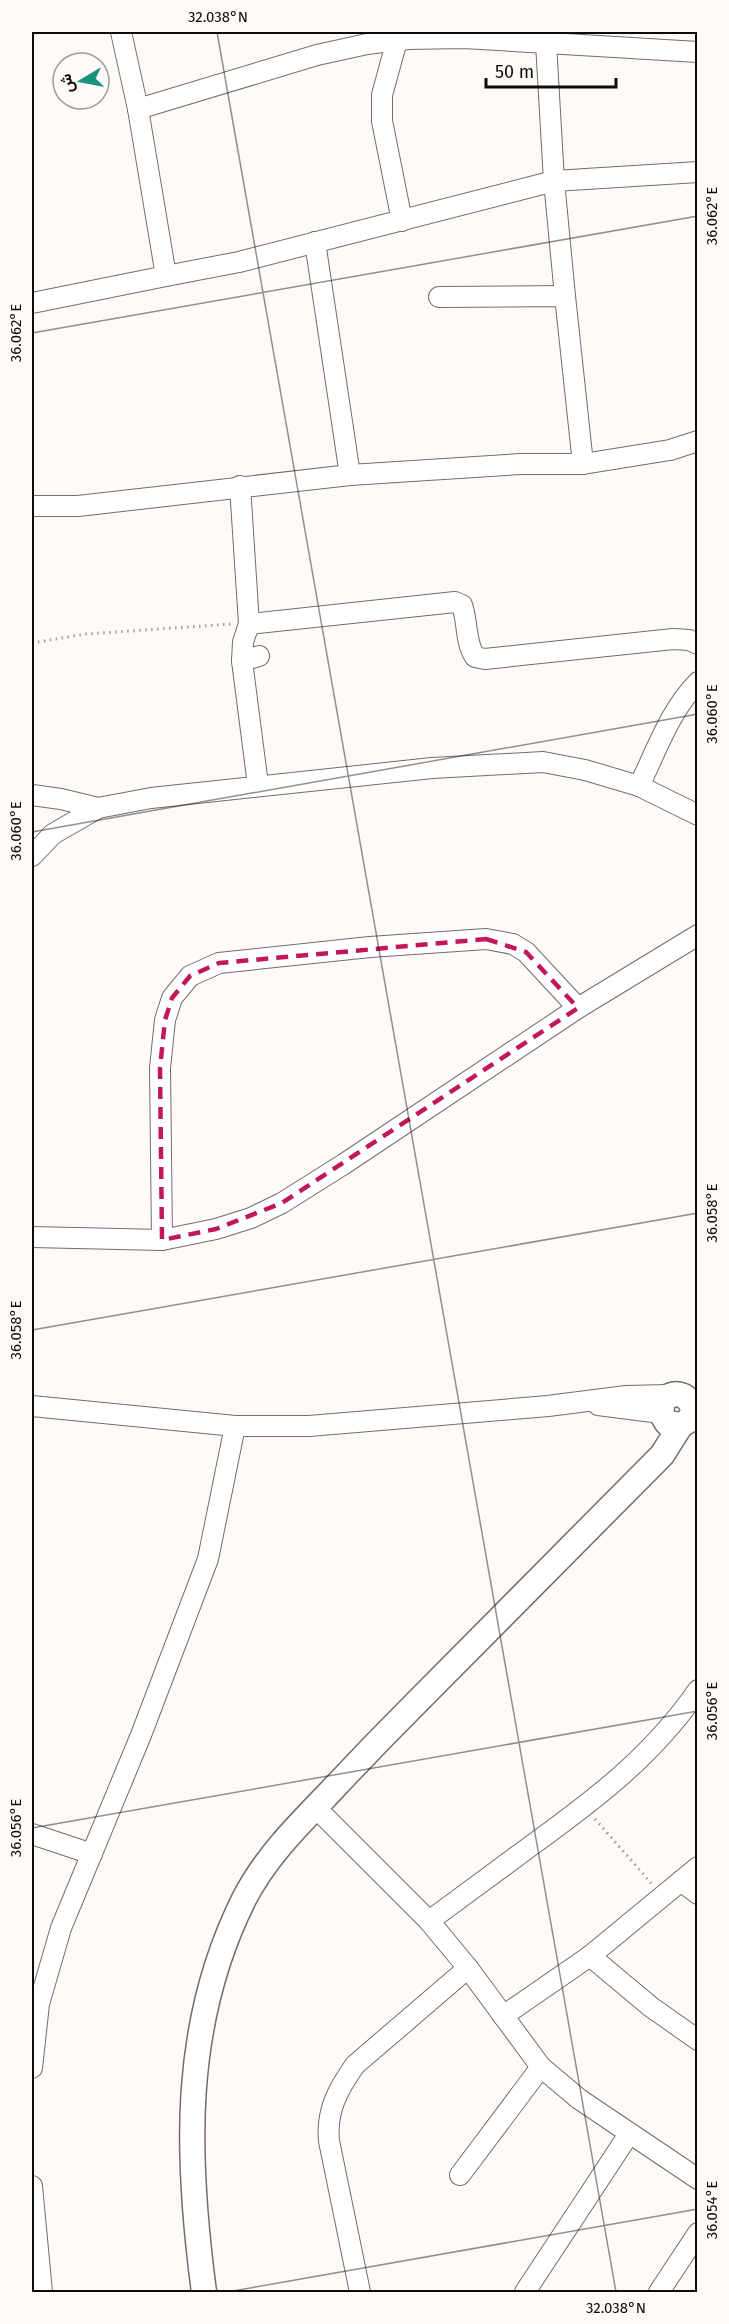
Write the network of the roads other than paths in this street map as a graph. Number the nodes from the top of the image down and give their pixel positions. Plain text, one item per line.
1 (121, 32) edge
2 (397, 36) edge
3 (546, 43) junction
4 (698, 52) edge
5 (138, 109) junction
6 (698, 172) edge
7 (554, 181) junction
8 (402, 221) junction
9 (315, 242) junction
10 (166, 276) junction
11 (566, 296) junction
12 (439, 297) dead end
13 (32, 303) edge
14 (698, 441) edge
15 (583, 464) junction
16 (350, 475) junction
17 (240, 486) junction
18 (32, 506) edge
19 (249, 624) junction
20 (698, 644) edge
21 (698, 682) edge
22 (258, 785) junction
23 (639, 786) junction
24 (32, 795) edge
25 (98, 808) junction
26 (698, 815) edge
27 (32, 856) edge
28 (698, 935) edge
29 (578, 1008) junction
30 (32, 1237) edge
31 (162, 1240) junction
32 (32, 1406) edge
33 (680, 1407) edge
34 (235, 1426) junction
35 (698, 1690) edge
36 (315, 1807) junction
37 (32, 1834) edge
38 (92, 1854) junction
39 (698, 1867) edge
40 (681, 1881) junction
41 (698, 1894) edge
42 (429, 1921) junction
43 (590, 1956) junction
44 (468, 1968) junction
45 (503, 2016) junction
46 (698, 2040) edge
47 (541, 2067) junction
48 (32, 2068) edge
49 (629, 2134) junction
50 (460, 2175) dead end
51 (698, 2179) edge
52 (32, 2186) edge
53 (698, 2233) edge
54 (42, 2292) edge
55 (204, 2292) edge
56 (360, 2292) edge
57 (525, 2292) edge
58 (659, 2292) edge

1 - 5 street
2 - 3 street
2 - 5 street
2 - 8 street
3 - 4 street
3 - 7 street
5 - 10 street
6 - 7 street
7 - 8 street
7 - 11 street
8 - 9 street
9 - 10 street
9 - 16 street
10 - 13 street
11 - 12 street
11 - 15 street
14 - 15 street
15 - 16 street
16 - 17 street
17 - 18 street
17 - 19 street
19 - 20 street
19 - 22 street
21 - 23 street
22 - 23 street
22 - 25 street
23 - 26 street
24 - 25 street
25 - 27 street
28 - 29 street
29 - 31 street
29 - 31 street
30 - 31 street
32 - 34 street
33 - 34 street
33 - 36 street
34 - 38 street
35 - 42 street
36 - 42 street
36 - 55 street
37 - 38 street
38 - 48 street
39 - 40 street
40 - 41 street
40 - 43 street
42 - 44 street
43 - 45 street
43 - 46 street
44 - 45 street
44 - 56 street
45 - 47 street
47 - 49 street
47 - 50 street
49 - 51 street
49 - 57 street
52 - 54 street
53 - 58 street

